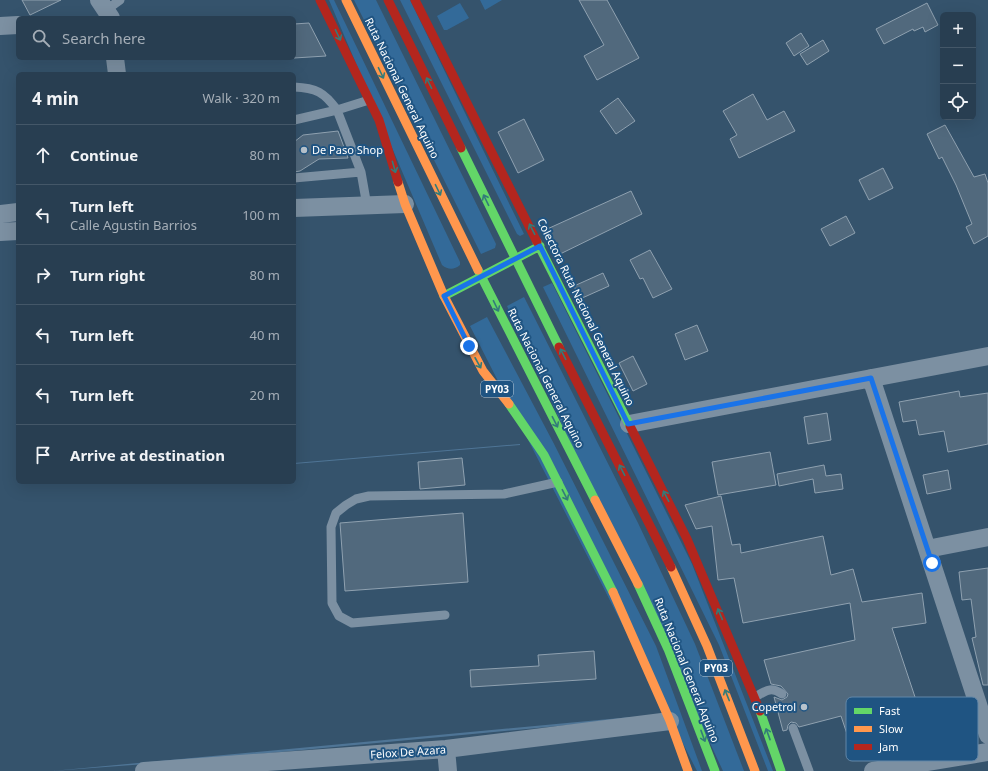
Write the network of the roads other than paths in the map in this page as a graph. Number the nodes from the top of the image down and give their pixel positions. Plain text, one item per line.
1 (320, 0) edge
2 (346, 0) edge
3 (388, 0) edge
4 (415, 0) edge
5 (16, 25) edge
6 (0, 26) edge
7 (115, 60) edge
8 (117, 72) edge
9 (296, 87) edge
10 (370, 100) junction
11 (337, 110) junction
12 (296, 120) edge
13 (361, 172) junction
14 (296, 178) edge
15 (405, 204) junction
16 (367, 206) junction
17 (296, 208) edge
18 (16, 212) edge
19 (0, 214) edge
20 (16, 231) edge
21 (0, 232) edge
22 (540, 246) junction
23 (444, 296) junction
24 (988, 356) edge
25 (871, 378) junction
26 (628, 424) junction
27 (558, 482) junction
28 (988, 537) edge
29 (927, 549) junction
30 (445, 615) dead end
31 (782, 694) dead end
32 (755, 697) junction
33 (976, 697) edge
34 (978, 703) edge
35 (670, 721) junction
36 (793, 728) dead end
37 (988, 733) edge
38 (446, 749) junction
39 (988, 752) edge
40 (978, 754) edge
41 (934, 761) edge
42 (182, 769) edge
43 (144, 771) edge
44 (448, 771) edge
45 (688, 771) edge
46 (715, 771) edge
47 (755, 771) edge
48 (781, 771) edge
49 (809, 771) edge
50 (873, 771) edge

1 -> 10 main road, PY03
2 -> 46 main road, Ruta Nacional General Aquino, bridge
47 -> 3 main road, PY03, bridge
22 -> 4 main road, Colectora Ruta Nacional General Aquino / PY03
5 - 6 street
7 - 8 street
9 - 11 lane
10 - 11 lane
10 -> 15 main road, PY03
11 - 12 lane
11 - 13 lane
13 - 14 lane
13 - 16 lane
15 - 16 street
15 - 23 main road, PY03
16 - 17 street
18 - 19 street
20 - 21 street
22 - 23 main road
22 - 26 main road, Colectora Ruta Nacional General Aquino / PY03
23 -> 27 main road, PY03
24 - 25 street
25 - 26 street
25 - 29 street
32 -> 26 main road, Colectora Ruta Nacional General Aquino / PY03
27 - 30 lane
27 -> 35 main road, PY03
28 - 29 street
29 - 33 street
31 - 32 lane
48 -> 32 main road, Colectora Ruta Nacional General Aquino / PY03
34 - 37 street
35 - 38 street, Felox De Azara
35 - 45 main road, PY03
36 - 49 lane
38 - 42 street, Felox De Azara
38 - 44 street
39 - 40 street
41 - 50 street
42 - 43 street, Felox De Azara

